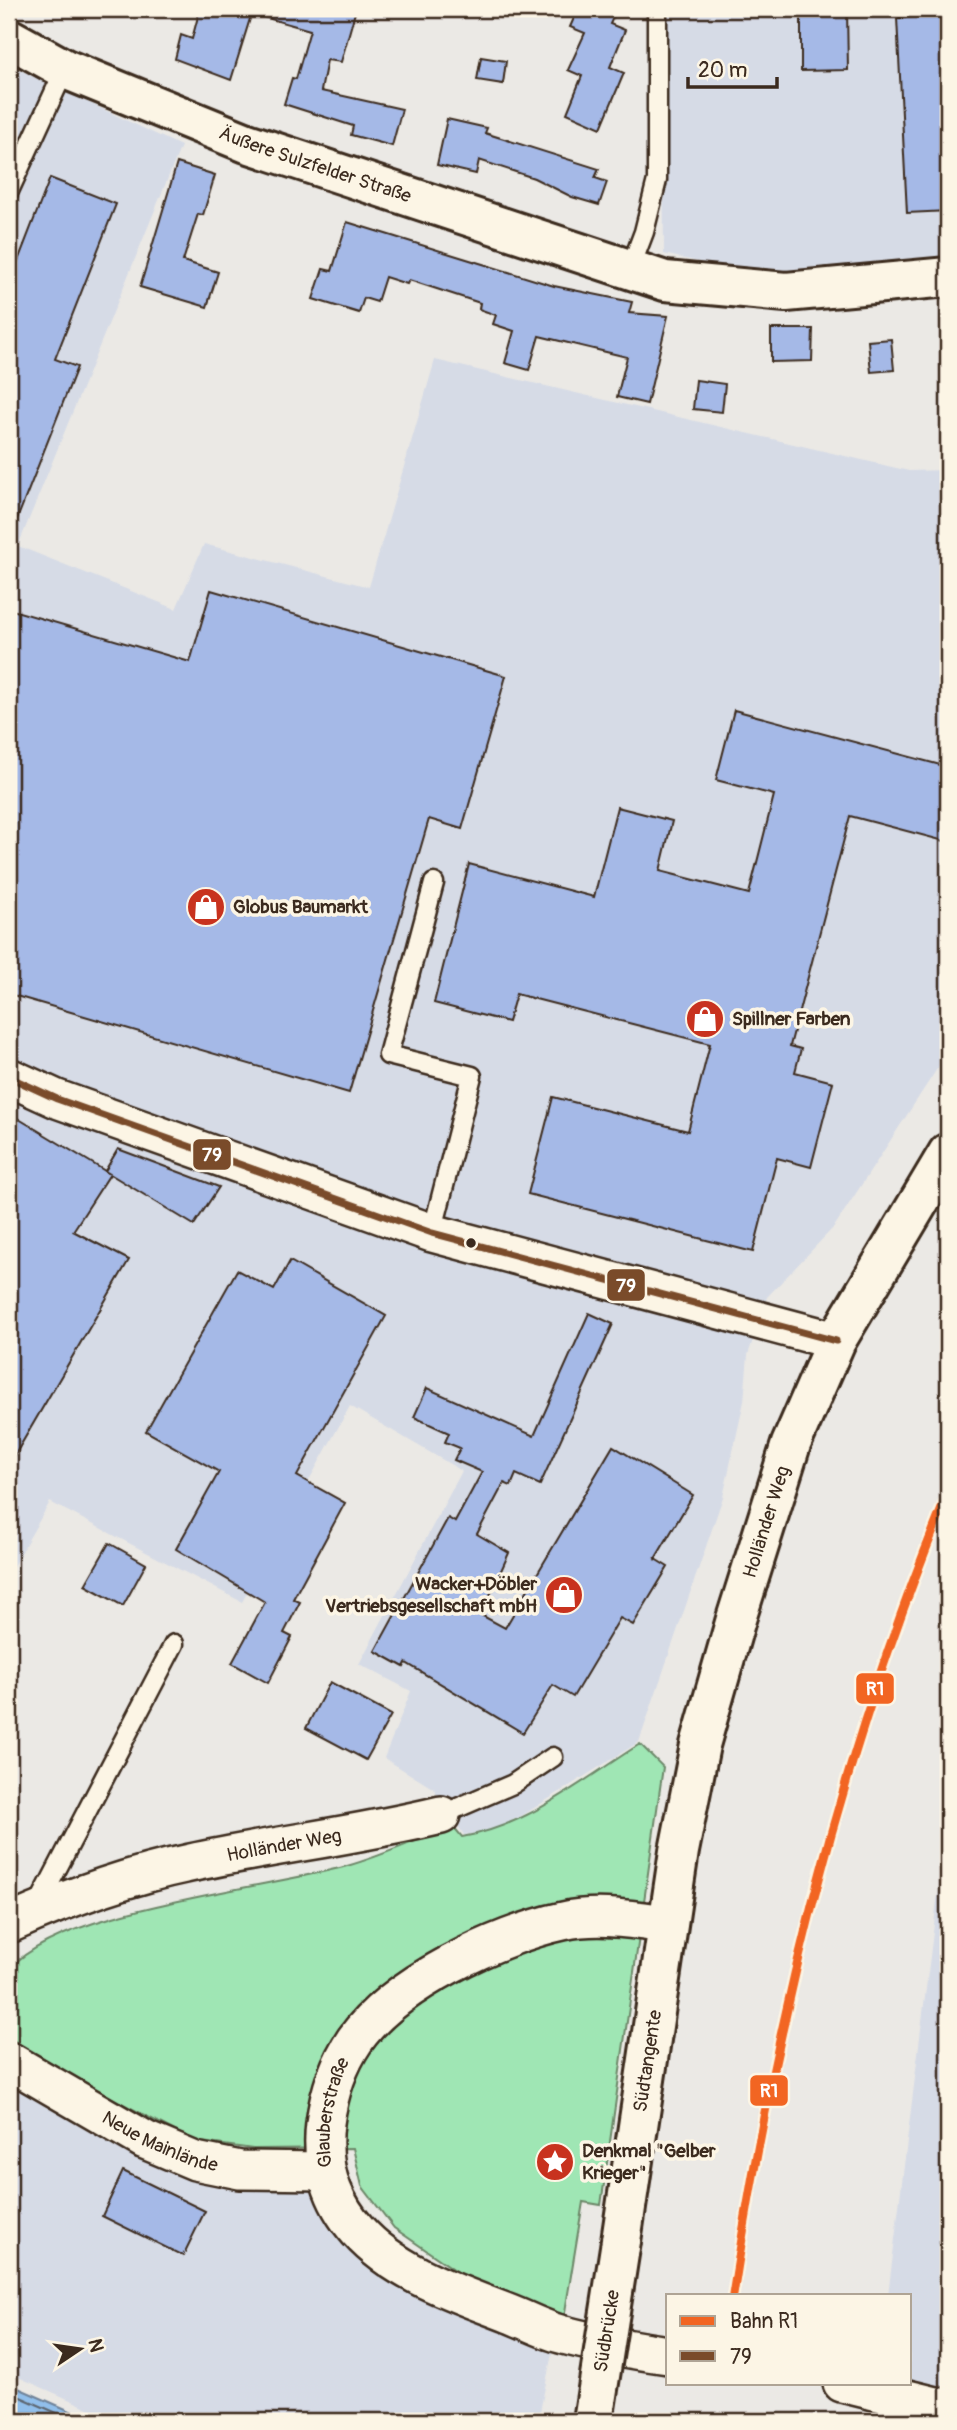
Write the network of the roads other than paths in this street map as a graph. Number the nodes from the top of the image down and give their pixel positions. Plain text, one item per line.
1 (657, 9) edge
2 (9, 38) edge
3 (65, 69) junction
4 (9, 191) edge
5 (630, 269) junction
6 (948, 277) edge
7 (434, 883) dead end
8 (9, 1077) edge
9 (948, 1153) edge
10 (432, 1233) junction
11 (836, 1341) junction
12 (174, 1644) dead end
13 (553, 1756) dead end
14 (441, 1815) joint
15 (22, 1918) edge
16 (668, 1924) junction
17 (9, 2061) edge
18 (326, 2171) junction
19 (621, 2241) joint
20 (666, 2355) edge
21 (846, 2384) edge
22 (948, 2409) edge
23 (593, 2421) edge

1 - 5 lane
2 - 3 main road, Äußere Sulzfelder Straße
3 - 4 lane
3 - 5 main road, Äußere Sulzfelder Straße
5 - 6 main road, Äußere Sulzfelder Straße
7 - 10 lane
8 - 10 street
9 - 11 main road, Holländer Weg
10 - 11 street
11 - 16 main road, Holländer Weg
12 - 15 lane
13 - 14 lane, Holländer Weg
14 - 15 street, Holländer Weg
16 - 18 street, Glauberstraße
16 - 19 main road, Südtangente
17 - 18 street, Neue Mainlände
18 - 20 street, Glauberstraße
19 - 23 main road, Südbrücke, bridge
21 - 22 street

